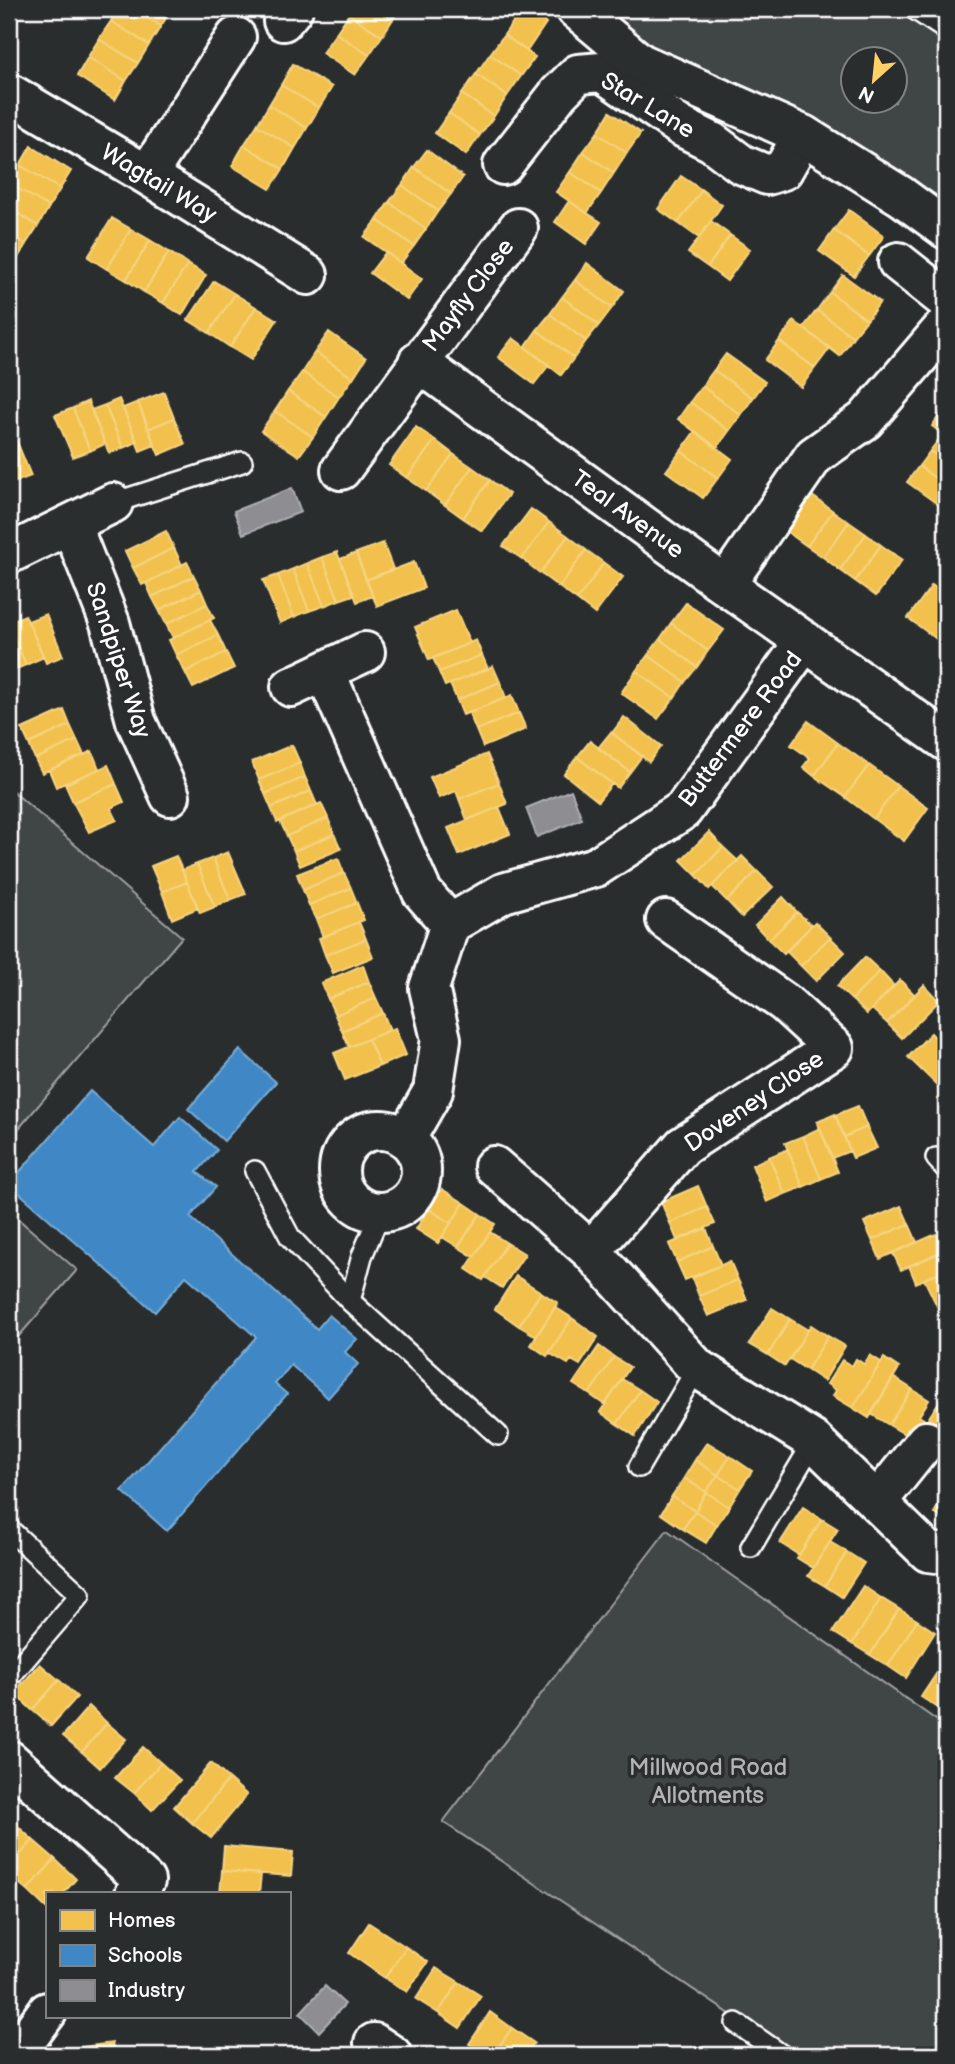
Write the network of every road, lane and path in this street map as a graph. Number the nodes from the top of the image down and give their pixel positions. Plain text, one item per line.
1 (576, 9) edge
2 (914, 9) edge
3 (946, 30) edge
4 (236, 37) dead end
5 (9, 93) edge
6 (803, 135) junction
7 (503, 165) dead end
8 (148, 175) junction
9 (518, 228) dead end
10 (946, 229) edge
11 (898, 262) dead end
12 (307, 275) dead end
13 (946, 300) edge
14 (946, 325) edge
15 (418, 362) junction
16 (242, 462) dead end
17 (341, 470) dead end
18 (113, 503) joint
19 (71, 524) junction
20 (9, 554) edge
21 (725, 585) junction
22 (805, 641) junction
23 (365, 652) dead end
24 (946, 741) edge
25 (170, 796) dead end
26 (666, 920) dead end
27 (450, 924) junction
28 (406, 1138) junction
29 (494, 1166) dead end
30 (255, 1171) dead end
31 (380, 1213) junction
32 (591, 1251) junction
33 (350, 1301) junction
34 (697, 1367) junction
35 (498, 1435) dead end
36 (814, 1441) junction
37 (926, 1441) dead end
38 (639, 1467) dead end
39 (877, 1502) junction
40 (9, 1529) edge
41 (751, 1547) dead end
42 (946, 1554) edge
43 (9, 1678) edge
44 (9, 1760) edge
45 (137, 1892) edge
46 (46, 2013) edge
47 (736, 2023) dead end
48 (15, 2055) edge
49 (782, 2055) edge

1 - 6 street, Star Lane
2 - 3 lane
4 - 8 street
5 - 8 street, Wagtail Way
6 - 7 street, Star Lane
6 - 10 street, Star Lane
8 - 12 street, Wagtail Way
9 - 15 street, Mayfly Close
11 - 13 street
14 - 21 street
15 - 17 street
15 - 21 street, Teal Avenue
16 - 18 lane
18 - 19 street
19 - 20 street
19 - 25 street, Sandpiper Way
21 - 22 street, Teal Avenue
22 - 24 street, Teal Avenue
22 - 27 street, Buttermere Road
23 - 27 street
26 - 32 street, Doveney Close
27 - 28 street
28 - 31 street
28 - 31 street
29 - 32 street
30 - 33 lane
31 - 33 lane
32 - 34 street
33 - 35 lane
34 - 36 street
34 - 38 lane
36 - 39 street
36 - 41 lane
37 - 39 street
39 - 42 street
40 - 43 lane
44 - 45 street
46 - 48 street
47 - 49 lane

